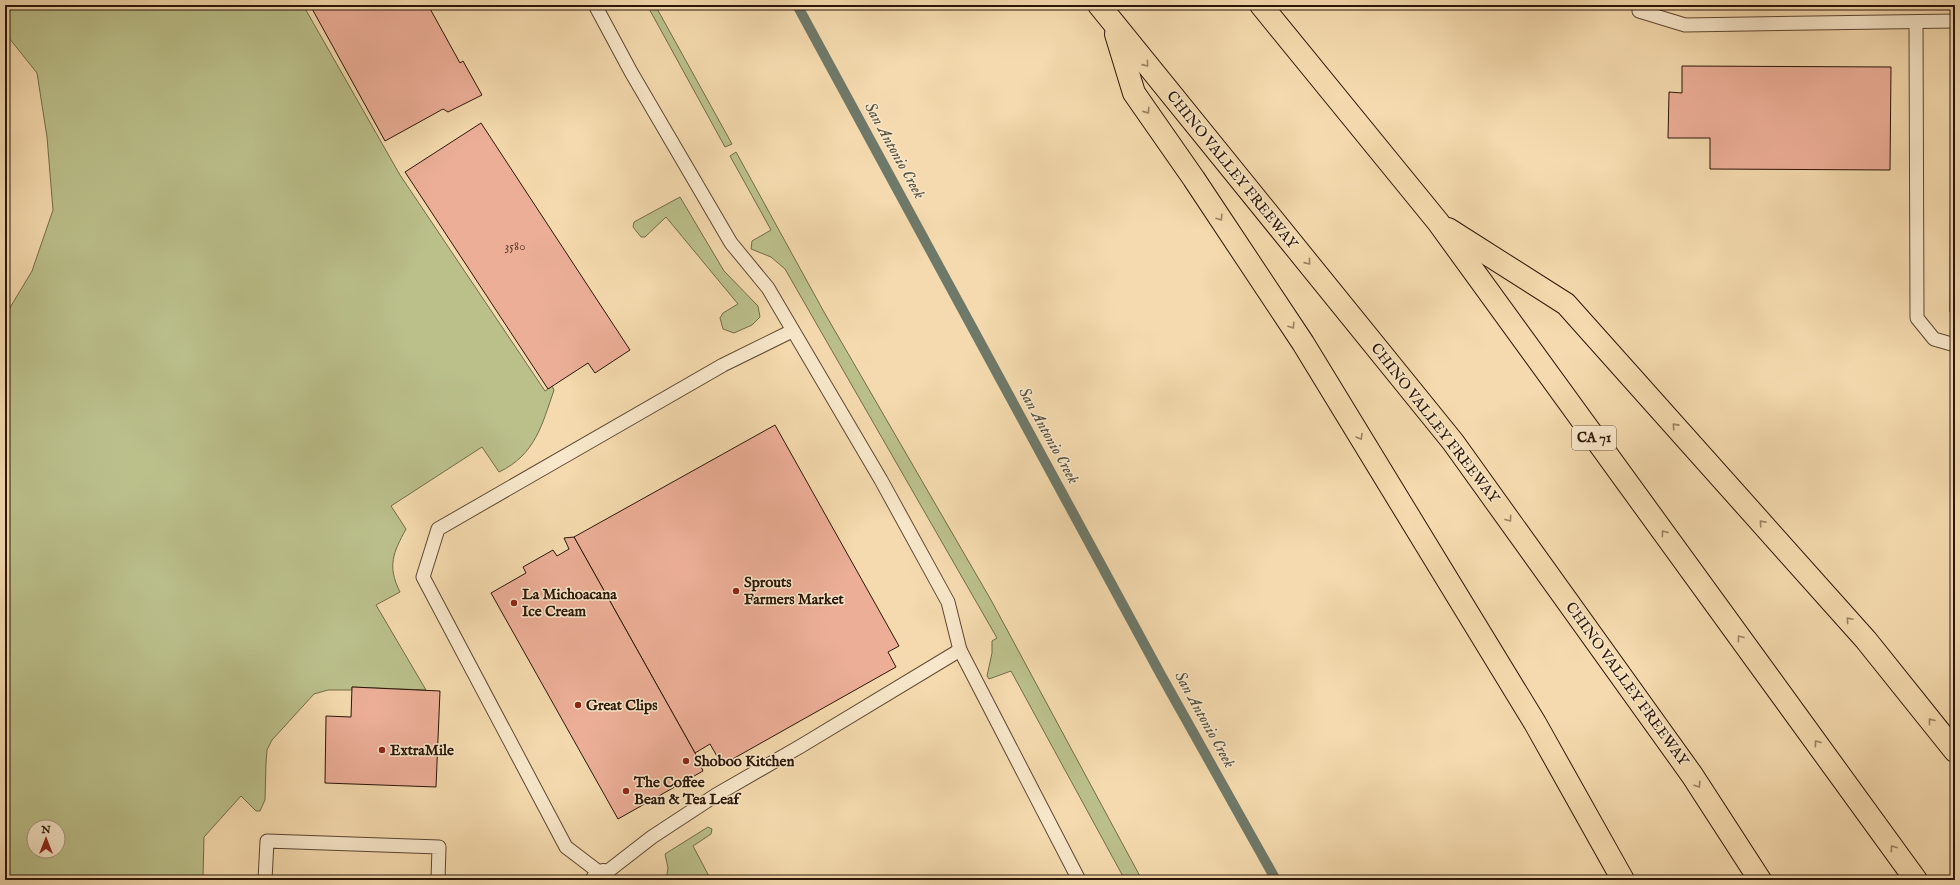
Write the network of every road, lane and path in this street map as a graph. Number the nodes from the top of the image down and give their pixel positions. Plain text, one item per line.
1 (595, 5) edge
2 (1099, 5) edge
3 (1261, 5) edge
4 (1639, 12) dead end
5 (1955, 21) edge
6 (1916, 22) junction
7 (1112, 23) junction
8 (1438, 222) junction
9 (792, 331) junction
10 (1955, 345) edge
11 (960, 650) junction
12 (1955, 751) edge
13 (603, 878) edge
14 (265, 880) edge
15 (438, 880) edge
16 (1079, 880) edge
17 (1623, 880) edge
18 (1760, 880) edge
19 (1916, 880) edge

1 - 9 lane
2 - 7 highway, CHINO VALLEY FREEWAY
3 - 8 highway, CA 71
4 - 6 lane
5 - 6 lane
6 - 10 lane
7 -> 17 highway
7 -> 18 highway, CHINO VALLEY FREEWAY
12 -> 8 highway
19 -> 8 highway, CA 71
9 - 11 lane
9 - 13 lane
11 - 13 lane
11 - 16 lane
14 - 15 lane

